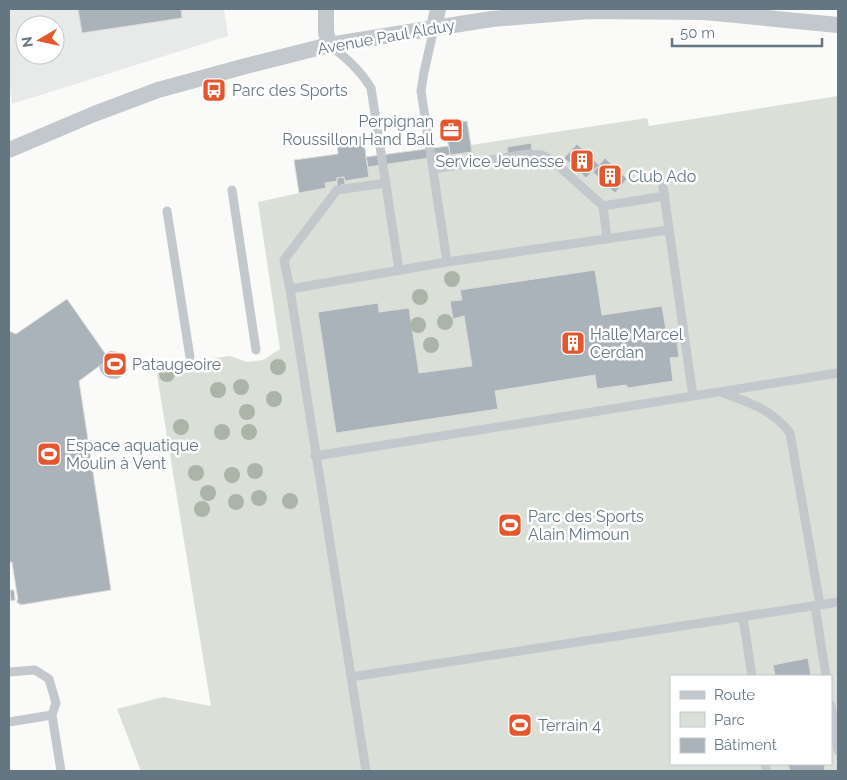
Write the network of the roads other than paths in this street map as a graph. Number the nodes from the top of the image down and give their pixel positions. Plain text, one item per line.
1 (326, 9) edge
2 (438, 9) edge
3 (838, 25) edge
4 (434, 28) junction
5 (329, 45) junction
6 (13, 146) edge
7 (433, 168) junction
8 (662, 180) dead end
9 (386, 183) junction
10 (232, 190) dead end
11 (665, 196) junction
12 (603, 206) junction
13 (167, 211) dead end
14 (668, 230) junction
15 (607, 238) junction
16 (447, 262) junction
17 (399, 270) junction
18 (290, 288) junction
19 (256, 350) dead end
20 (190, 357) dead end
21 (838, 373) edge
22 (720, 392) junction
23 (693, 396) junction
24 (315, 456) junction
25 (838, 602) edge
26 (817, 606) junction
27 (743, 618) junction
28 (9, 672) edge
29 (752, 675) edge
30 (826, 675) edge
31 (351, 677) junction
32 (832, 711) edge
33 (52, 715) junction
34 (9, 722) edge
35 (838, 750) edge
36 (61, 771) edge
37 (366, 771) edge

1 - 5 street
2 - 4 street
3 - 4 street, Avenue Paul Alduy
4 - 5 street, Avenue Paul Alduy
4 - 7 lane
5 - 6 street, Avenue Paul Alduy
5 - 9 lane
7 - 12 lane
7 - 16 lane
8 - 11 lane
9 - 17 lane
9 - 18 lane
10 - 19 lane
11 - 12 lane
11 - 14 lane
12 - 15 lane
13 - 20 lane
14 - 15 lane
14 - 23 lane
15 - 16 lane
16 - 17 lane
17 - 18 lane
18 - 24 lane
21 - 22 lane
22 - 23 lane
22 - 26 lane
23 - 24 lane
24 - 31 lane
25 - 26 lane
26 - 27 lane
26 - 30 lane
27 - 29 lane
27 - 31 lane
28 - 33 lane
31 - 37 lane
32 - 35 lane
33 - 34 lane
33 - 36 lane

